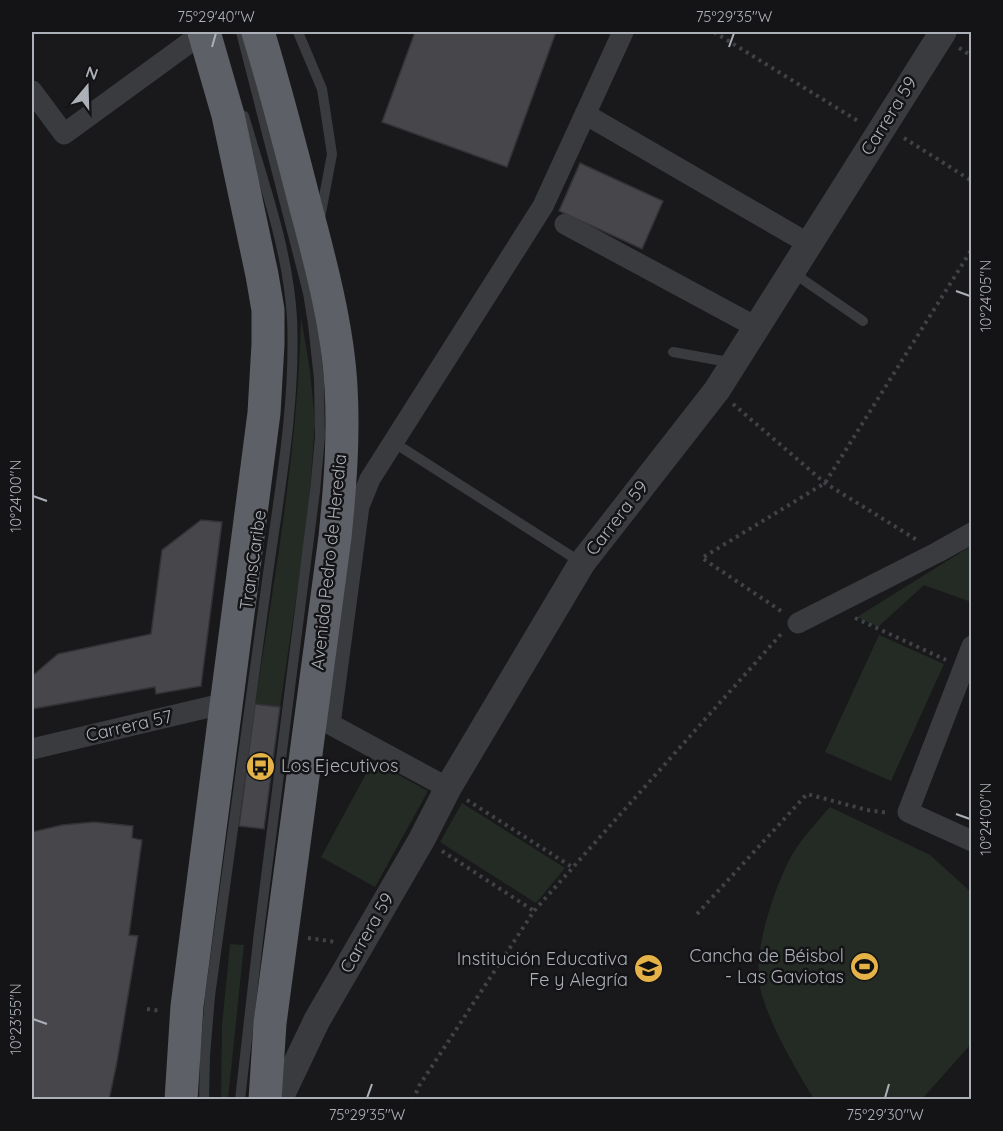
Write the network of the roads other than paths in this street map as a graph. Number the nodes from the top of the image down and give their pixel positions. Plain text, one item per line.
1 (204, 32) edge
2 (241, 32) edge
3 (258, 32) edge
4 (298, 32) edge
5 (623, 32) edge
6 (943, 32) edge
7 (32, 91) edge
8 (240, 102) dead end
9 (585, 114) junction
10 (565, 224) dead end
11 (809, 244) junction
12 (317, 248) junction
13 (792, 272) junction
14 (863, 321) dead end
15 (756, 327) junction
16 (674, 352) dead end
17 (734, 363) junction
18 (393, 442) junction
19 (972, 533) edge
20 (582, 563) junction
21 (798, 623) road end
22 (972, 646) edge
23 (965, 677) edge
24 (226, 703) junction
25 (32, 749) edge
26 (448, 788) junction
27 (972, 841) edge
28 (317, 1020) junction
29 (270, 1023) junction
30 (181, 1100) edge
31 (204, 1100) edge
32 (240, 1100) edge
33 (265, 1100) edge
34 (279, 1100) edge

1 - 7 street
1 - 24 highway
2 - 32 lane
3 - 12 highway, Avenida Pedro de Heredia
4 - 12 lane
5 - 9 street
6 - 11 street, Carrera 59
8 - 31 lane, TransCaribe
9 - 11 street
9 - 18 street
10 - 15 street
11 - 13 street, Carrera 59
12 - 29 highway, Avenida Pedro de Heredia
13 - 14 lane
13 - 15 street, Carrera 59
15 - 17 street, Carrera 59
16 - 17 lane
17 - 20 street, Carrera 59
18 - 20 lane
18 - 26 street
19 - 21 street
20 - 26 street, Carrera 59
22 - 23 street
23 - 27 street
24 - 25 street, Carrera 57
24 - 30 highway
26 - 28 street, Carrera 59
28 - 29 street
28 - 34 street, Carrera 59
29 - 33 highway, Avenida Pedro de Heredia

